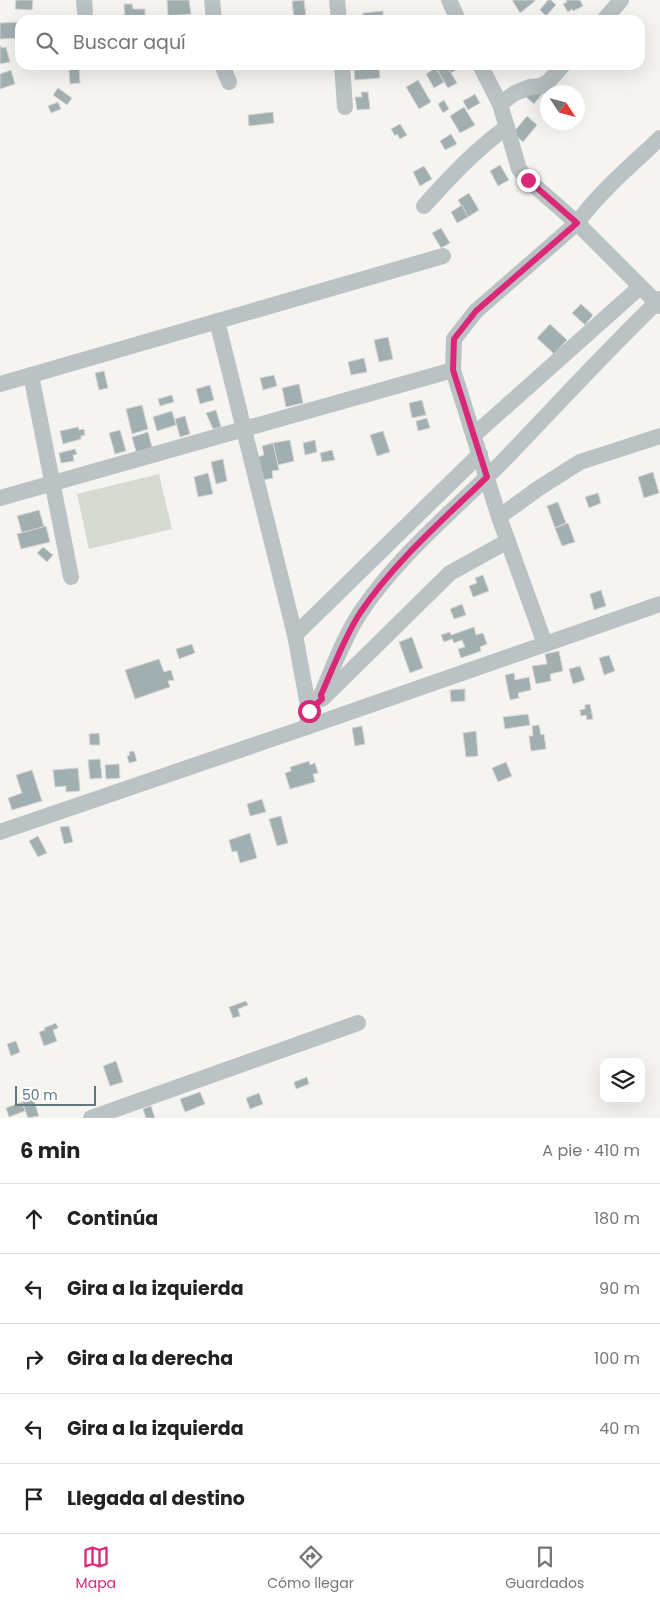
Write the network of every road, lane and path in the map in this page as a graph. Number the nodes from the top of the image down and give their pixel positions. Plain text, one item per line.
1 (212, 0) edge
2 (337, 0) edge
3 (621, 0) edge
4 (450, 1) edge
5 (214, 15) edge
6 (338, 15) edge
7 (456, 15) edge
8 (608, 15) edge
9 (224, 70) edge
10 (342, 70) edge
11 (483, 70) edge
12 (559, 70) edge
13 (229, 82) dead end
14 (500, 104) junction
15 (345, 107) dead end
16 (507, 127) junction
17 (660, 138) edge
18 (424, 206) dead end
19 (577, 223) junction
20 (443, 256) dead end
21 (640, 287) junction
22 (659, 302) edge
23 (217, 321) junction
24 (453, 370) junction
25 (31, 375) junction
26 (0, 384) edge
27 (244, 430) junction
28 (474, 435) junction
29 (660, 436) edge
30 (480, 454) junction
31 (487, 477) junction
32 (52, 483) junction
33 (0, 498) edge
34 (500, 517) junction
35 (508, 541) junction
36 (71, 577) dead end
37 (660, 604) edge
38 (295, 635) junction
39 (544, 644) junction
40 (322, 699) junction
41 (309, 711) junction
42 (307, 728) junction
43 (0, 832) edge
44 (358, 1023) dead end
45 (91, 1118) edge

1 - 5 street
2 - 6 street
3 - 8 street
4 - 7 street
9 - 13 street
10 - 15 street
11 - 14 street
12 - 14 street
14 - 16 street
16 - 18 street
16 - 19 street
17 - 19 street
19 - 21 street
19 - 24 street
20 - 23 street
21 - 22 street
21 - 28 street
22 - 31 street
23 - 25 street
23 - 27 street
24 - 27 street
24 - 28 street
25 - 26 street
25 - 32 street
27 - 32 street
27 - 38 street
28 - 30 street
29 - 34 street
30 - 31 street
30 - 38 street
31 - 34 street
31 - 40 street
32 - 33 street
32 - 36 street
34 - 35 street
35 - 39 street
35 - 40 street
37 - 39 street
38 - 41 street
39 - 42 street
40 - 41 street
41 - 42 street
42 - 43 street
44 - 45 street

